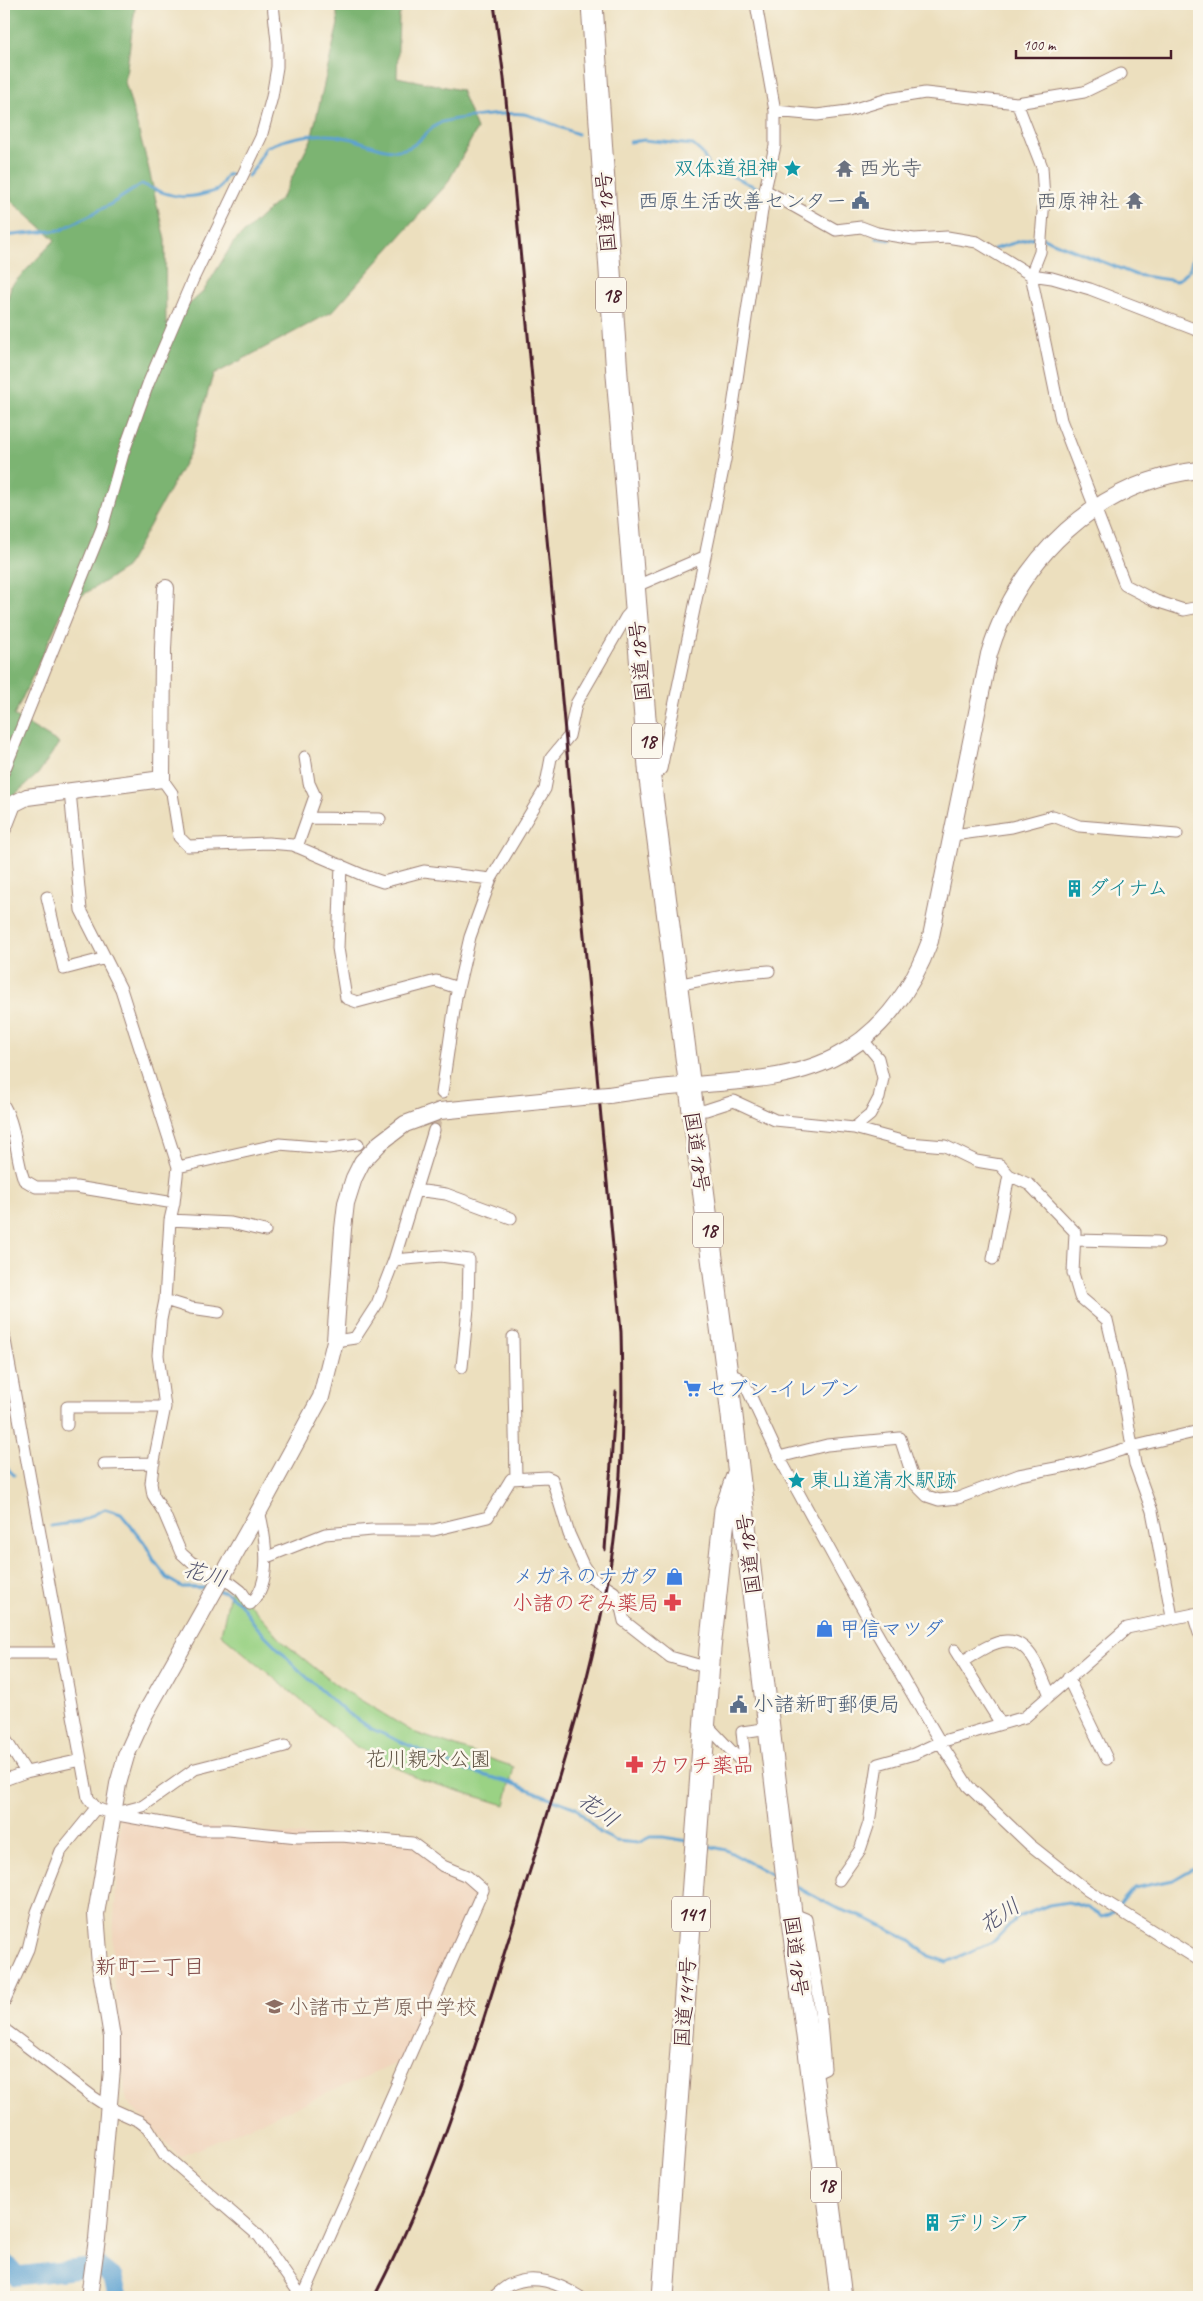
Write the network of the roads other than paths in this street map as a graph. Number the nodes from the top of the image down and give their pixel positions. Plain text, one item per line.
1 (273, 4) edge
2 (592, 4) edge
3 (756, 4) edge
4 (1121, 74) dead end
5 (1017, 104) junction
6 (775, 111) junction
7 (765, 190) junction
8 (1031, 275) junction
9 (1199, 331) edge
10 (1199, 470) edge
11 (1094, 509) junction
12 (704, 557) junction
13 (166, 588) dead end
14 (635, 596) junction
15 (1199, 606) edge
16 (306, 757) dead end
17 (4, 772) edge
18 (162, 779) junction
19 (650, 779) junction
20 (70, 791) junction
21 (307, 818) junction
22 (380, 819) dead end
23 (4, 827) edge
24 (1177, 834) dead end
25 (953, 835) junction
26 (296, 846) junction
27 (341, 865) junction
28 (491, 879) junction
29 (47, 897) dead end
30 (106, 958) junction
31 (769, 971) dead end
32 (676, 985) junction
33 (458, 988) junction
34 (862, 1039) junction
35 (688, 1086) junction
36 (442, 1093) tunnel mouth
37 (4, 1106) edge
38 (692, 1112) junction
39 (854, 1128) junction
40 (434, 1130) tunnel mouth
41 (358, 1144) dead end
42 (178, 1167) junction
43 (1009, 1175) junction
44 (416, 1190) junction
45 (174, 1203) junction
46 (511, 1218) dead end
47 (170, 1220) junction
48 (265, 1231) dead end
49 (1076, 1240) junction
50 (1158, 1242) dead end
51 (993, 1259) dead end
52 (394, 1260) junction
53 (165, 1300) junction
54 (219, 1312) dead end
55 (4, 1335) edge
56 (513, 1337) dead end
57 (335, 1341) junction
58 (462, 1367) dead end
59 (727, 1374) junction
60 (164, 1406) junction
61 (67, 1425) dead end
62 (1199, 1431) edge
63 (1131, 1447) junction
64 (779, 1457) junction
65 (154, 1463) junction
66 (104, 1464) dead end
67 (738, 1470) junction
68 (516, 1478) junction
69 (259, 1511) junction
70 (723, 1532) junction
71 (747, 1535) junction
72 (267, 1557) junction
73 (219, 1582) junction
74 (1196, 1614) edge
75 (1172, 1617) junction
76 (1199, 1633) edge
77 (955, 1650) dead end
78 (4, 1652) edge
79 (62, 1653) junction
80 (963, 1661) junction
81 (709, 1668) junction
82 (1068, 1678) junction
83 (1050, 1695) junction
84 (705, 1723) junction
85 (1001, 1724) junction
86 (770, 1728) junction
87 (4, 1737) edge
88 (940, 1742) junction
89 (285, 1746) dead end
90 (1107, 1758) dead end
91 (81, 1760) junction
92 (26, 1772) junction
93 (4, 1780) edge
94 (96, 1808) junction
95 (112, 1814) junction
96 (839, 1880) dead end
97 (1199, 1960) edge
98 (4, 2002) edge
99 (4, 2029) edge
100 (110, 2108) junction
101 (90, 2295) edge
102 (302, 2297) edge
103 (495, 2297) edge
104 (580, 2297) edge
105 (663, 2297) edge
106 (841, 2297) edge

1 - 17 street
2 - 14 highway, 国道18号 / 18
3 - 6 street
4 - 5 street
5 - 6 street
5 - 8 street
6 - 7 street
7 - 8 street
7 - 12 street
8 - 9 street
8 - 11 street
10 - 11 street
11 - 15 street
11 - 25 street
12 - 14 street
12 - 19 street
13 - 18 street
14 - 19 highway, 国道18号 / 18
14 - 28 street
16 - 21 street
18 - 20 street
18 - 26 street
19 - 32 highway, 国道18号 / 18
20 - 23 street
20 - 30 street
21 - 22 street
21 - 26 street
24 - 25 street
25 - 34 street
26 - 27 street
27 - 28 street
27 - 33 street
28 - 33 street
29 - 30 street
30 - 42 street
31 - 32 street
32 - 35 highway, 国道18号 / 18
33 - 36 street
34 - 35 street
34 - 39 street
35 - 38 highway, 国道18号 / 18
35 - 57 street, bridge
37 - 45 street
38 - 39 street
38 - 59 highway, 国道18号 / 18
39 - 43 street
40 - 44 street
41 - 42 street
42 - 45 street
43 - 49 street
43 - 51 street
44 - 46 street
44 - 52 street
45 - 47 street
47 - 48 street
47 - 53 street
49 - 50 street
49 - 63 street
52 - 57 street
52 - 58 street
53 - 54 street
53 - 60 street
55 - 79 street
56 - 68 street
57 - 69 street
59 - 64 street
59 - 67 highway, 国道18号 / 18
60 - 61 street
60 - 65 street
62 - 63 street
63 - 64 street
63 - 75 street
64 - 88 street
65 - 66 street
65 - 73 street
67 - 70 highway, 国道141号 / 141
67 - 71 highway, 国道18号 / 18
68 - 72 street
68 - 81 street
69 - 72 street
69 - 73 street
70 - 71 highway
70 - 81 highway, 国道141号 / 141
71 - 86 highway, 国道18号 / 18
72 - 73 street
73 - 95 street
74 - 75 street
74 - 76 street
75 - 82 street
77 - 80 street
78 - 79 street
79 - 91 street
80 - 83 street
80 - 85 street
81 - 84 highway, 国道141号 / 141
82 - 83 street
82 - 90 street
83 - 85 street
84 - 86 street
84 - 105 highway, 国道141号 / 141
85 - 88 street
86 - 106 highway, 国道18号 / 18
87 - 92 street
88 - 96 street
88 - 97 street
89 - 95 street
91 - 92 street
91 - 94 street
92 - 93 street
94 - 95 street
94 - 98 street
95 - 100 street
95 - 102 street
99 - 100 street
100 - 101 street
100 - 102 street
103 - 104 street

